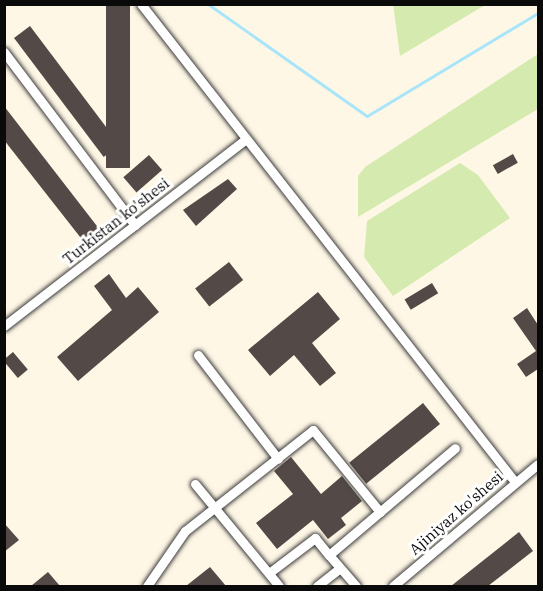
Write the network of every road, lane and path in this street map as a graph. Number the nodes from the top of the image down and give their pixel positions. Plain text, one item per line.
1 (141, 4) edge
2 (4, 52) edge
3 (246, 140) junction
4 (135, 225) junction
5 (4, 326) edge
6 (198, 355) dead end
7 (455, 448) dead end
8 (278, 459) junction
9 (538, 464) edge
10 (515, 482) junction
11 (195, 484) dead end
12 (214, 507) junction
13 (380, 512) junction
14 (329, 555) junction
15 (340, 568) junction
16 (269, 573) junction
17 (399, 585) edge
18 (147, 586) edge
19 (279, 586) edge
20 (317, 586) edge
21 (356, 586) edge

1 - 3 street
2 - 4 street
3 - 4 street, Turkistan ko'shesi
3 - 10 street
4 - 5 street, Turkistan ko'shesi
6 - 8 street
7 - 13 street
8 - 12 street
8 - 13 street
9 - 10 street, Ajiniyaz ko'shesi
10 - 17 street, Ajiniyaz ko'shesi
11 - 12 street
12 - 16 street
12 - 18 street
13 - 14 street
14 - 15 street
14 - 16 street
15 - 20 street
15 - 21 street
16 - 19 street

